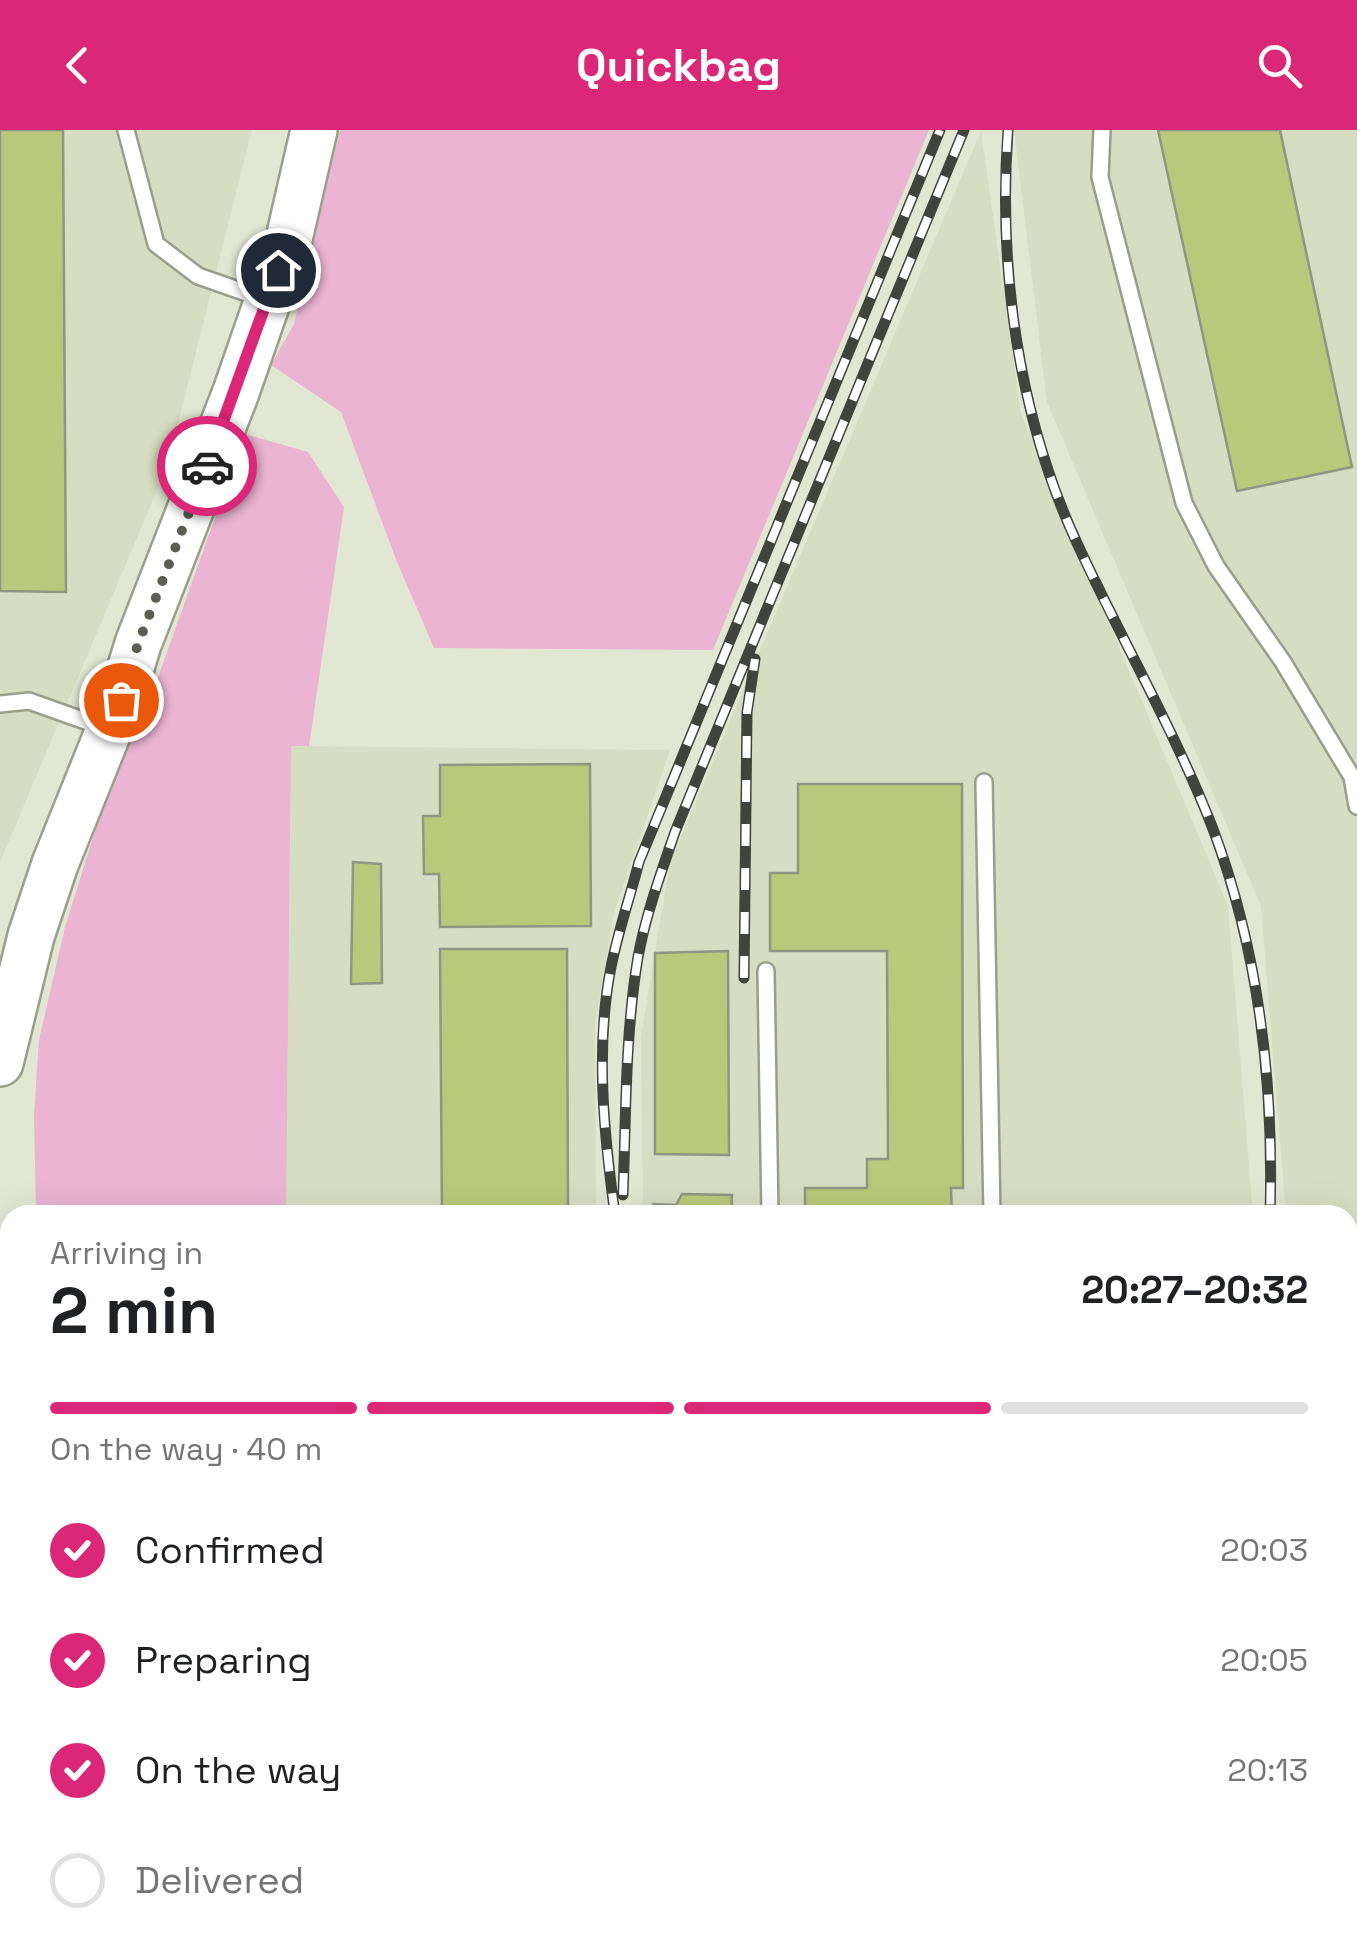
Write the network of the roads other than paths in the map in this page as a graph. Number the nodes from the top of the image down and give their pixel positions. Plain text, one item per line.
1 (126, 130) edge
2 (314, 130) edge
3 (1102, 130) edge
4 (268, 300) junction
5 (0, 704) edge
6 (108, 729) junction
7 (984, 782) dead end
8 (1357, 806) edge
9 (766, 970) dead end
10 (0, 1062) edge
11 (770, 1205) edge
12 (992, 1205) edge

1 - 4 lane
2 - 4 street
3 - 8 lane
4 - 6 street
5 - 6 lane
6 - 10 street
7 - 12 lane
9 - 11 lane

